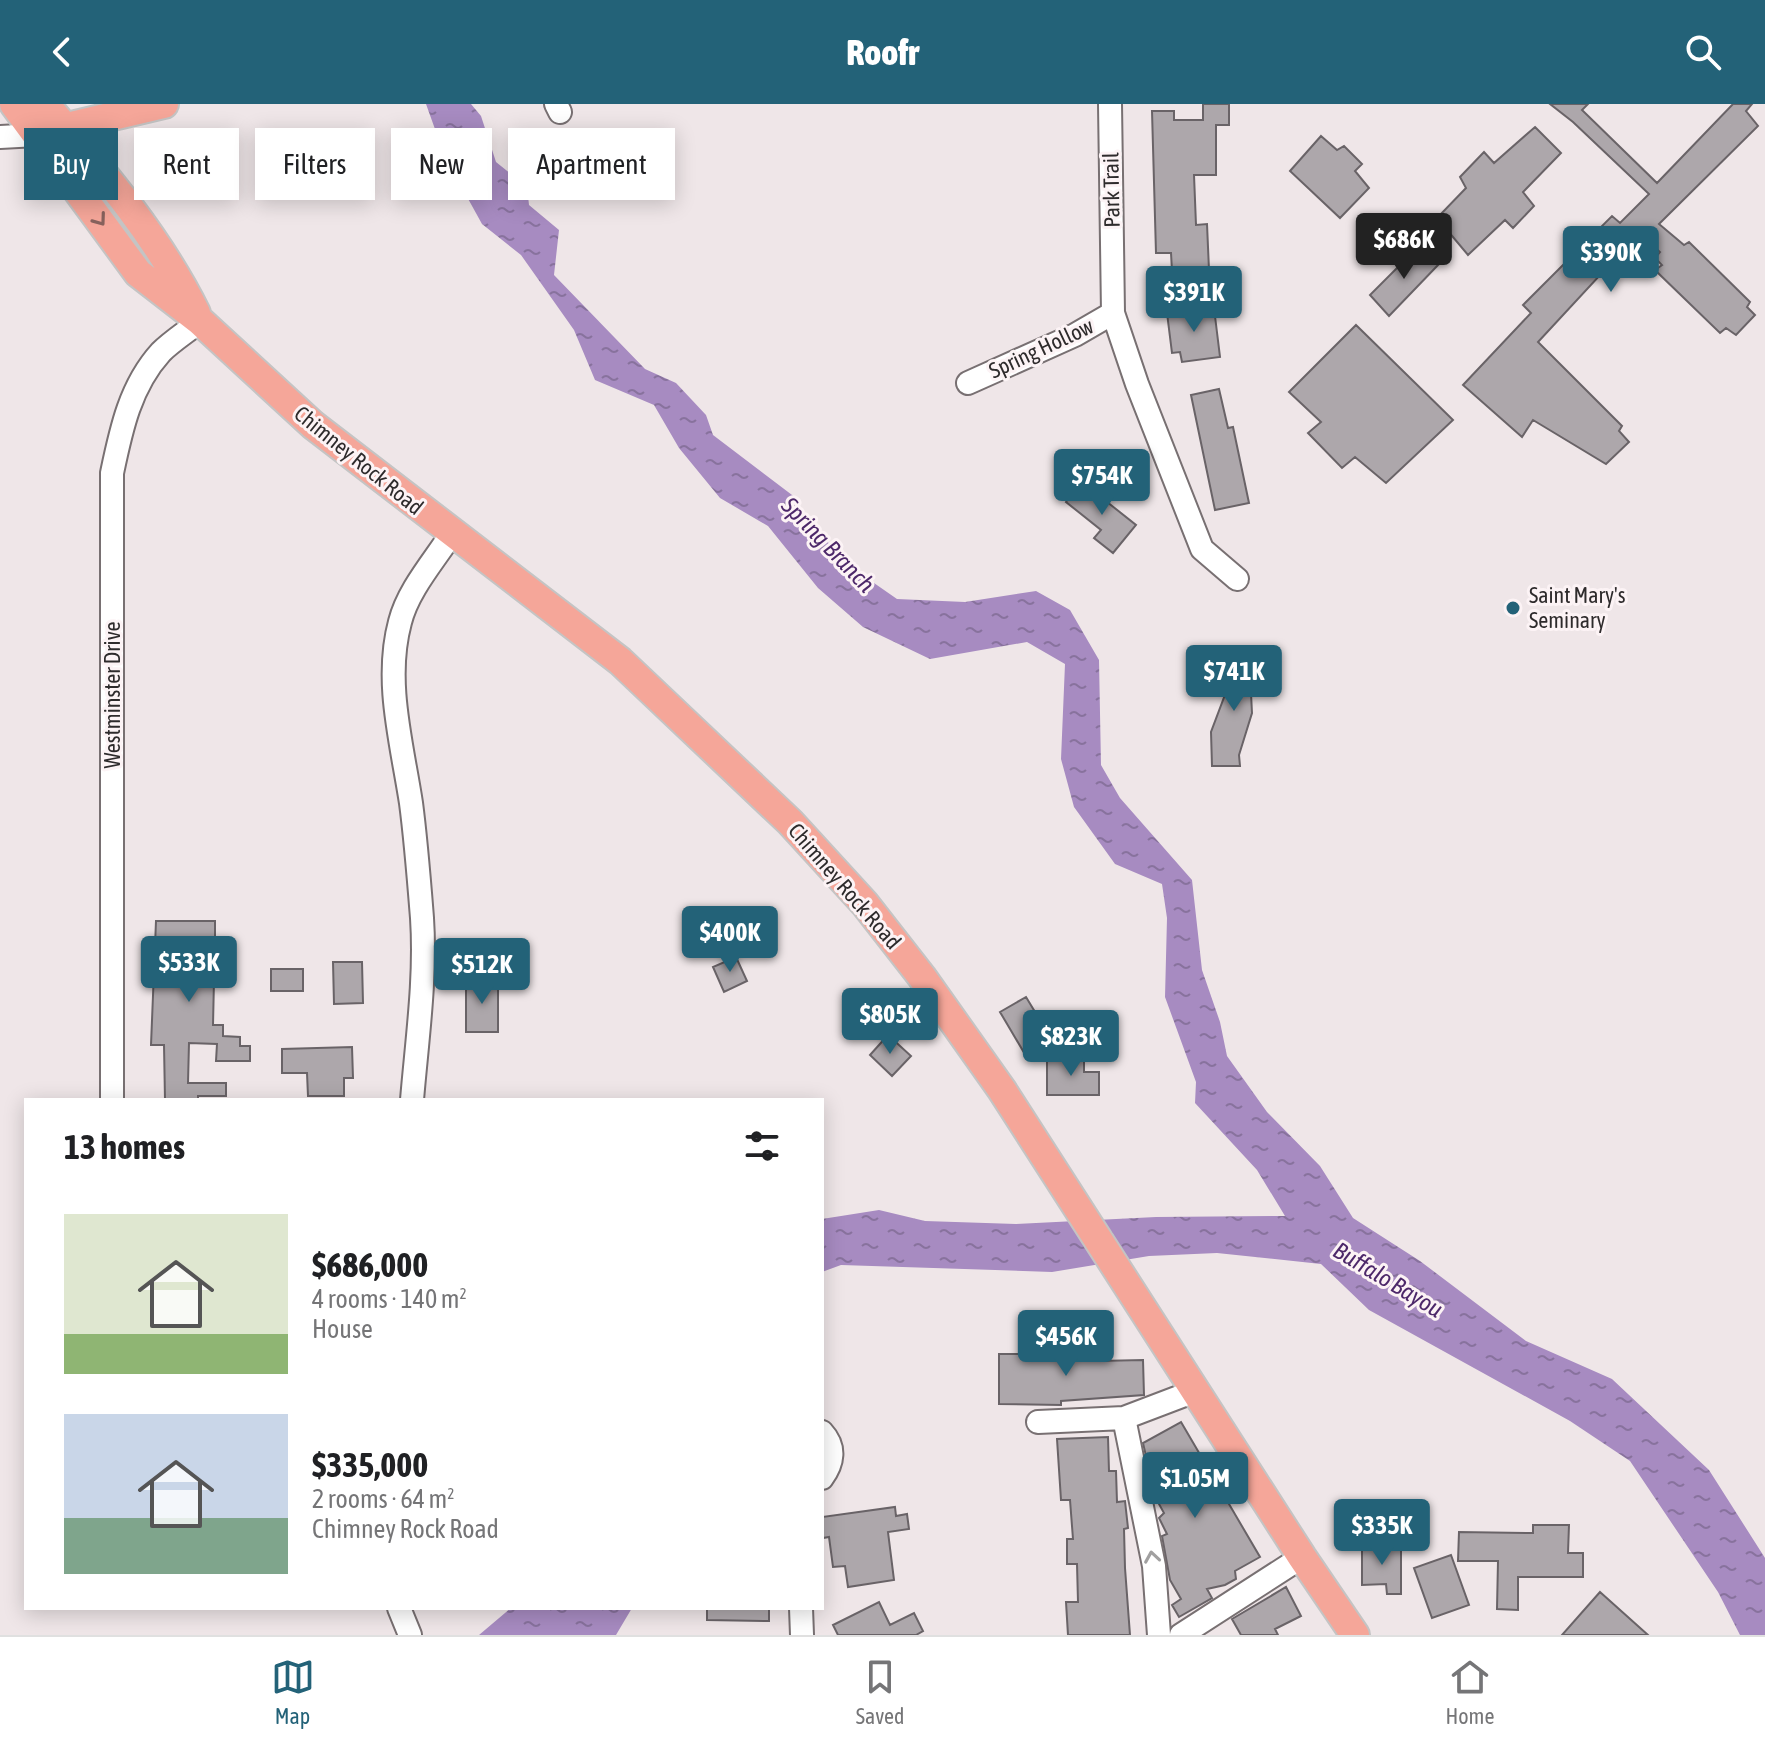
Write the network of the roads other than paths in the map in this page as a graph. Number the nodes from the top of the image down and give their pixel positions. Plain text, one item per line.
1 (14, 104) edge
2 (45, 104) edge
3 (164, 104) edge
4 (1110, 104) edge
5 (65, 127) junction
6 (32, 128) edge
7 (62, 128) edge
8 (24, 136) edge
9 (0, 137) edge
10 (85, 200) edge
11 (1113, 313) junction
12 (200, 321) junction
13 (968, 383) dead end
14 (452, 533) junction
15 (1237, 579) dead end
16 (112, 1098) edge
17 (412, 1098) edge
18 (1195, 1391) junction
19 (1124, 1418) junction
20 (1038, 1422) dead end
21 (824, 1435) edge
22 (824, 1474) edge
23 (1302, 1557) junction
24 (400, 1610) edge
25 (801, 1610) edge
26 (410, 1635) edge
27 (802, 1635) edge
28 (1159, 1635) edge
29 (1181, 1635) edge
30 (1355, 1635) edge

1 - 6 main road, Chimney Rock Road
2 - 5 main road, Chimney Rock Road
3 - 5 main road
4 - 11 street, Park Trail
5 - 7 main road
5 - 12 main road, Chimney Rock Road
8 - 9 street
10 -> 12 main road, Chimney Rock Road
11 - 13 street, Spring Hollow
11 - 15 street, Park Trail
12 - 14 main road, Chimney Rock Road
12 - 16 street, Westminster Drive
14 - 17 street
14 - 18 main road, Chimney Rock Road
18 - 19 street
18 - 23 main road, Chimney Rock Road
19 - 20 street
28 -> 19 street
21 - 22 street
23 - 29 street
23 - 30 main road, Chimney Rock Road
24 - 26 street
25 - 27 street

